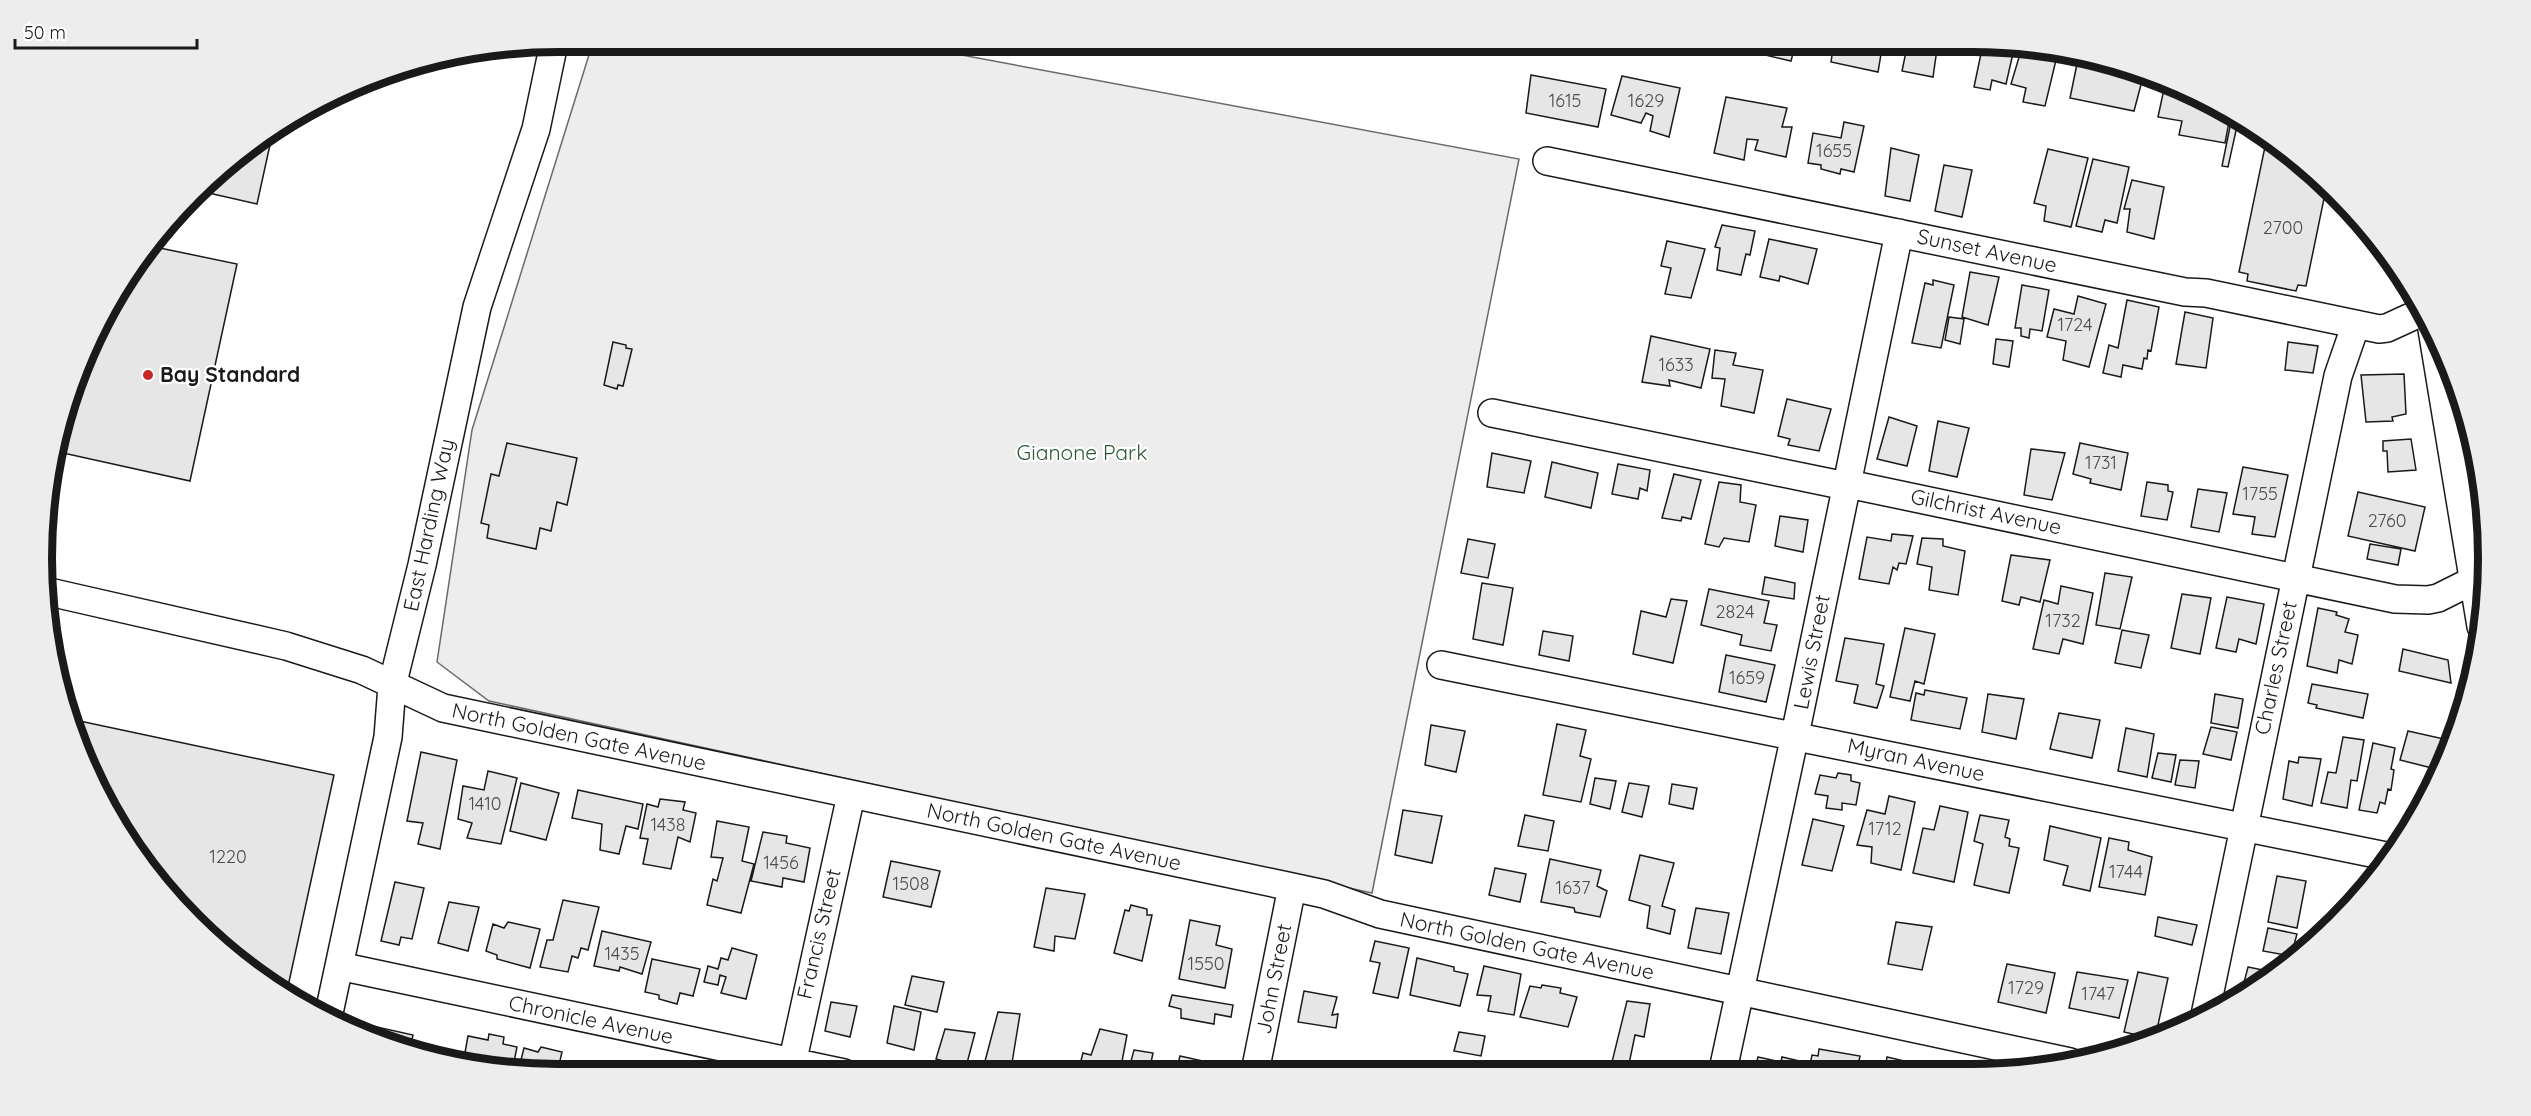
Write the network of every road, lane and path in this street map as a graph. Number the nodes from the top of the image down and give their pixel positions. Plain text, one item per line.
1 (552, 52) edge
2 (1547, 160) dead end
3 (1899, 233) junction
4 (2416, 315) edge
5 (2356, 324) junction
6 (2443, 373) edge
7 (1492, 413) dead end
8 (1846, 486) junction
9 (2478, 560) edge
10 (2295, 576) junction
11 (2477, 579) edge
12 (54, 593) edge
13 (1441, 665) dead end
14 (392, 686) junction
15 (1795, 735) junction
16 (850, 795) junction
17 (2244, 828) junction
18 (2382, 854) edge
19 (1292, 887) junction
20 (339, 966) junction
21 (1739, 991) junction
22 (2207, 1006) edge
23 (330, 1009) edge
24 (2049, 1057) edge
25 (773, 1064) edge
26 (792, 1064) edge
27 (1257, 1064) edge
28 (1724, 1064) edge

1 - 14 street, East Harding Way
2 - 3 street, Sunset Avenue
3 - 5 street, Sunset Avenue
3 - 8 street, Lewis Street
4 - 5 street, Sunset Avenue
5 - 10 street, Charles Street
6 - 9 main road
7 - 8 street, Gilchrist Avenue
8 - 10 street, Gilchrist Avenue
8 - 15 street, Lewis Street
10 - 11 street, Gilchrist Avenue
10 - 17 street, Charles Street
12 - 14 street, North Golden Gate Avenue
13 - 15 street, Myran Avenue
14 - 16 street, North Golden Gate Avenue
14 - 20 street, East Harding Way
15 - 17 street, Myran Avenue
15 - 21 street, Lewis Street
16 - 19 street, North Golden Gate Avenue
16 - 26 street, Francis Street
17 - 18 street, Myran Avenue
17 - 22 street, Charles Street
19 - 21 street, North Golden Gate Avenue
19 - 27 street, John Street
20 - 23 street, East Harding Way
20 - 25 street, Chronicle Avenue
21 - 24 street, North Golden Gate Avenue
21 - 28 street, Lewis Street

